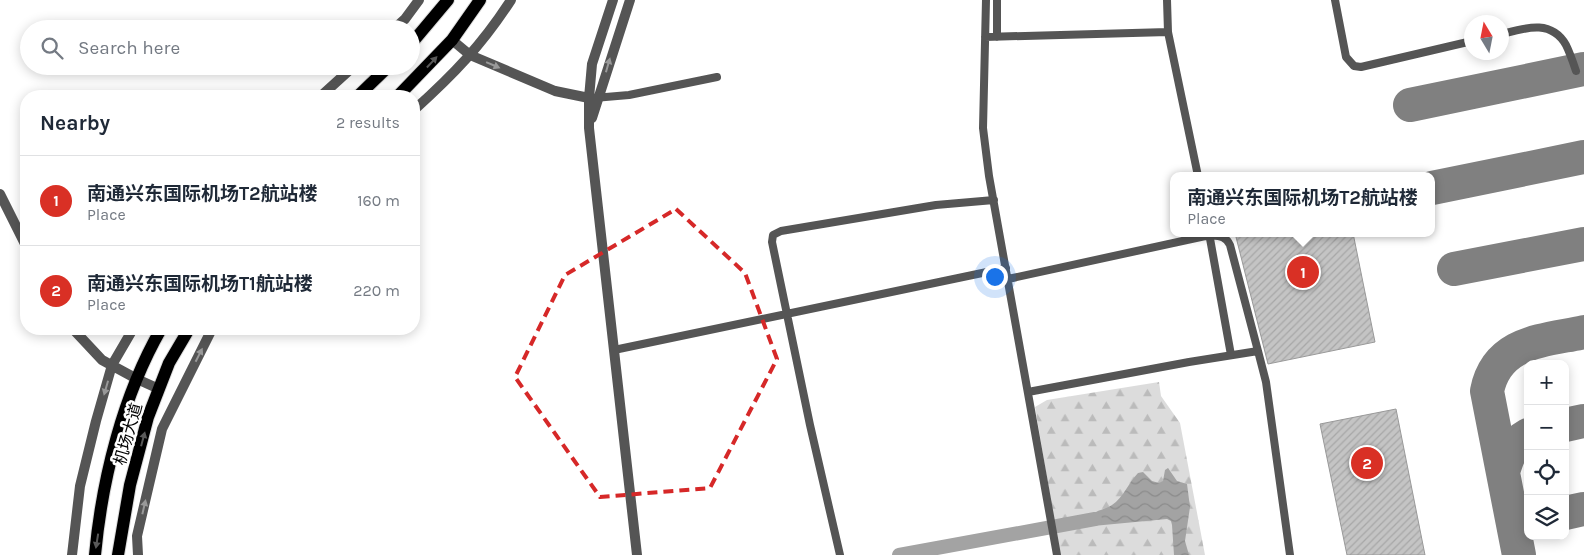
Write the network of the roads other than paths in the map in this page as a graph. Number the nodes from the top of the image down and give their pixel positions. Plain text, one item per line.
1 (420, 0) edge
2 (448, 0) edge
3 (480, 0) edge
4 (511, 0) edge
5 (613, 0) edge
6 (630, 0) edge
7 (986, 0) edge
8 (997, 0) edge
9 (1167, 0) edge
10 (1335, 0) edge
11 (404, 20) edge
12 (1168, 32) junction
13 (1509, 32) edge
14 (420, 33) edge
15 (985, 37) junction
16 (997, 37) junction
17 (452, 40) junction
18 (1464, 43) edge
19 (470, 55) junction
20 (1576, 71) dead end
21 (420, 73) edge
22 (344, 75) edge
23 (380, 75) edge
24 (418, 75) edge
25 (717, 77) dead end
26 (328, 90) edge
27 (364, 90) edge
28 (404, 90) edge
29 (594, 98) junction
30 (420, 104) edge
31 (1197, 172) edge
32 (0, 194) edge
33 (994, 200) junction
34 (20, 234) edge
35 (1197, 237) edge
36 (1211, 237) edge
37 (1223, 237) edge
38 (1006, 268) junction
39 (1008, 279) junction
40 (788, 314) junction
41 (79, 335) edge
42 (130, 335) edge
43 (157, 335) edge
44 (185, 335) edge
45 (209, 335) edge
46 (614, 350) junction
47 (1258, 351) junction
48 (1231, 355) junction
49 (112, 365) junction
50 (137, 379) junction
51 (159, 389) junction
52 (1028, 392) junction
53 (1057, 553) edge
54 (72, 555) edge
55 (95, 555) edge
56 (118, 555) edge
57 (138, 555) edge
58 (637, 555) edge
59 (840, 555) edge
60 (1290, 555) edge

1 - 11 street
2 - 14 main road
3 - 17 main road
4 - 19 street
5 - 29 street
29 -> 6 street
7 - 15 lane
8 - 16 lane
9 - 12 lane
10 - 18 lane
12 - 16 lane
12 - 31 lane
13 - 20 lane
15 - 16 lane
15 - 33 lane
17 - 19 street
21 -> 17 main road
19 -> 29 street
19 - 30 street
22 - 26 street
23 - 27 main road
28 -> 24 main road
25 - 29 lane
29 - 46 street
32 - 34 street
33 - 38 lane
33 - 40 lane
35 - 39 lane
36 - 48 lane
37 - 47 lane
38 - 39 lane
38 - 40 lane
39 - 52 lane
40 - 46 lane
40 - 59 lane
41 - 49 street
42 - 49 street
43 - 50 main road, 机场大道
44 - 51 main road, 机场大道
57 -> 45 street
46 - 58 street
47 - 48 lane
47 - 60 lane
48 - 52 lane
49 - 50 street
49 -> 54 street
50 - 51 street
50 -> 55 main road, 机场大道
56 -> 51 main road, 机场大道
52 - 53 lane

